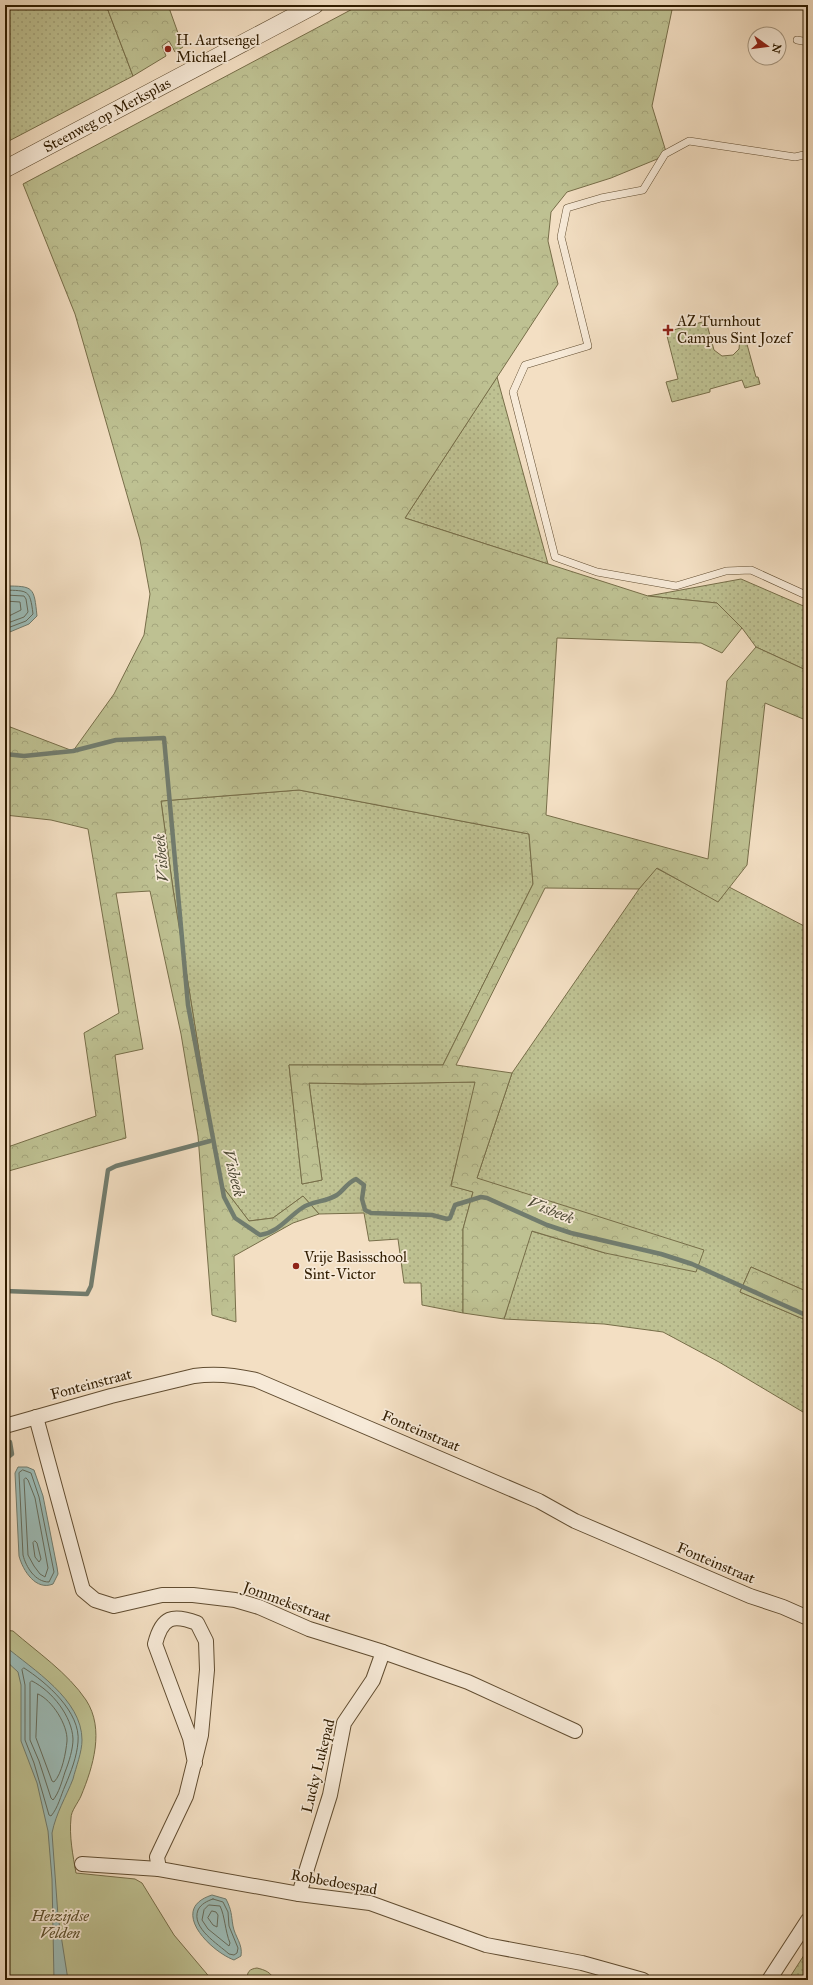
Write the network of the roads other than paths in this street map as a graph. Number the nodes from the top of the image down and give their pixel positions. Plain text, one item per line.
1 (315, 5) edge
2 (797, 40) dead end
3 (808, 42) edge
4 (808, 154) edge
5 (5, 169) edge
6 (808, 596) edge
7 (36, 1417) junction
8 (5, 1426) edge
9 (808, 1618) edge
10 (383, 1652) junction
11 (575, 1731) dead end
12 (195, 1763) junction
13 (82, 1864) dead end
14 (159, 1869) junction
15 (299, 1894) junction
16 (808, 1920) edge
17 (643, 1980) edge
18 (769, 1980) edge

1 - 5 street, Steenweg op Merksplas
2 - 3 lane
4 - 6 lane
7 - 8 street, Fonteinstraat
7 - 9 street, Fonteinstraat
7 - 10 street, Jommekestraat
10 - 11 street, Jommekestraat
10 - 15 street, Lucky Lukepad
12 - 12 street
12 - 14 street
13 - 14 street, Robbedoespad
14 - 15 street, Robbedoespad
15 - 17 street, Robbedoespad
16 - 18 street

